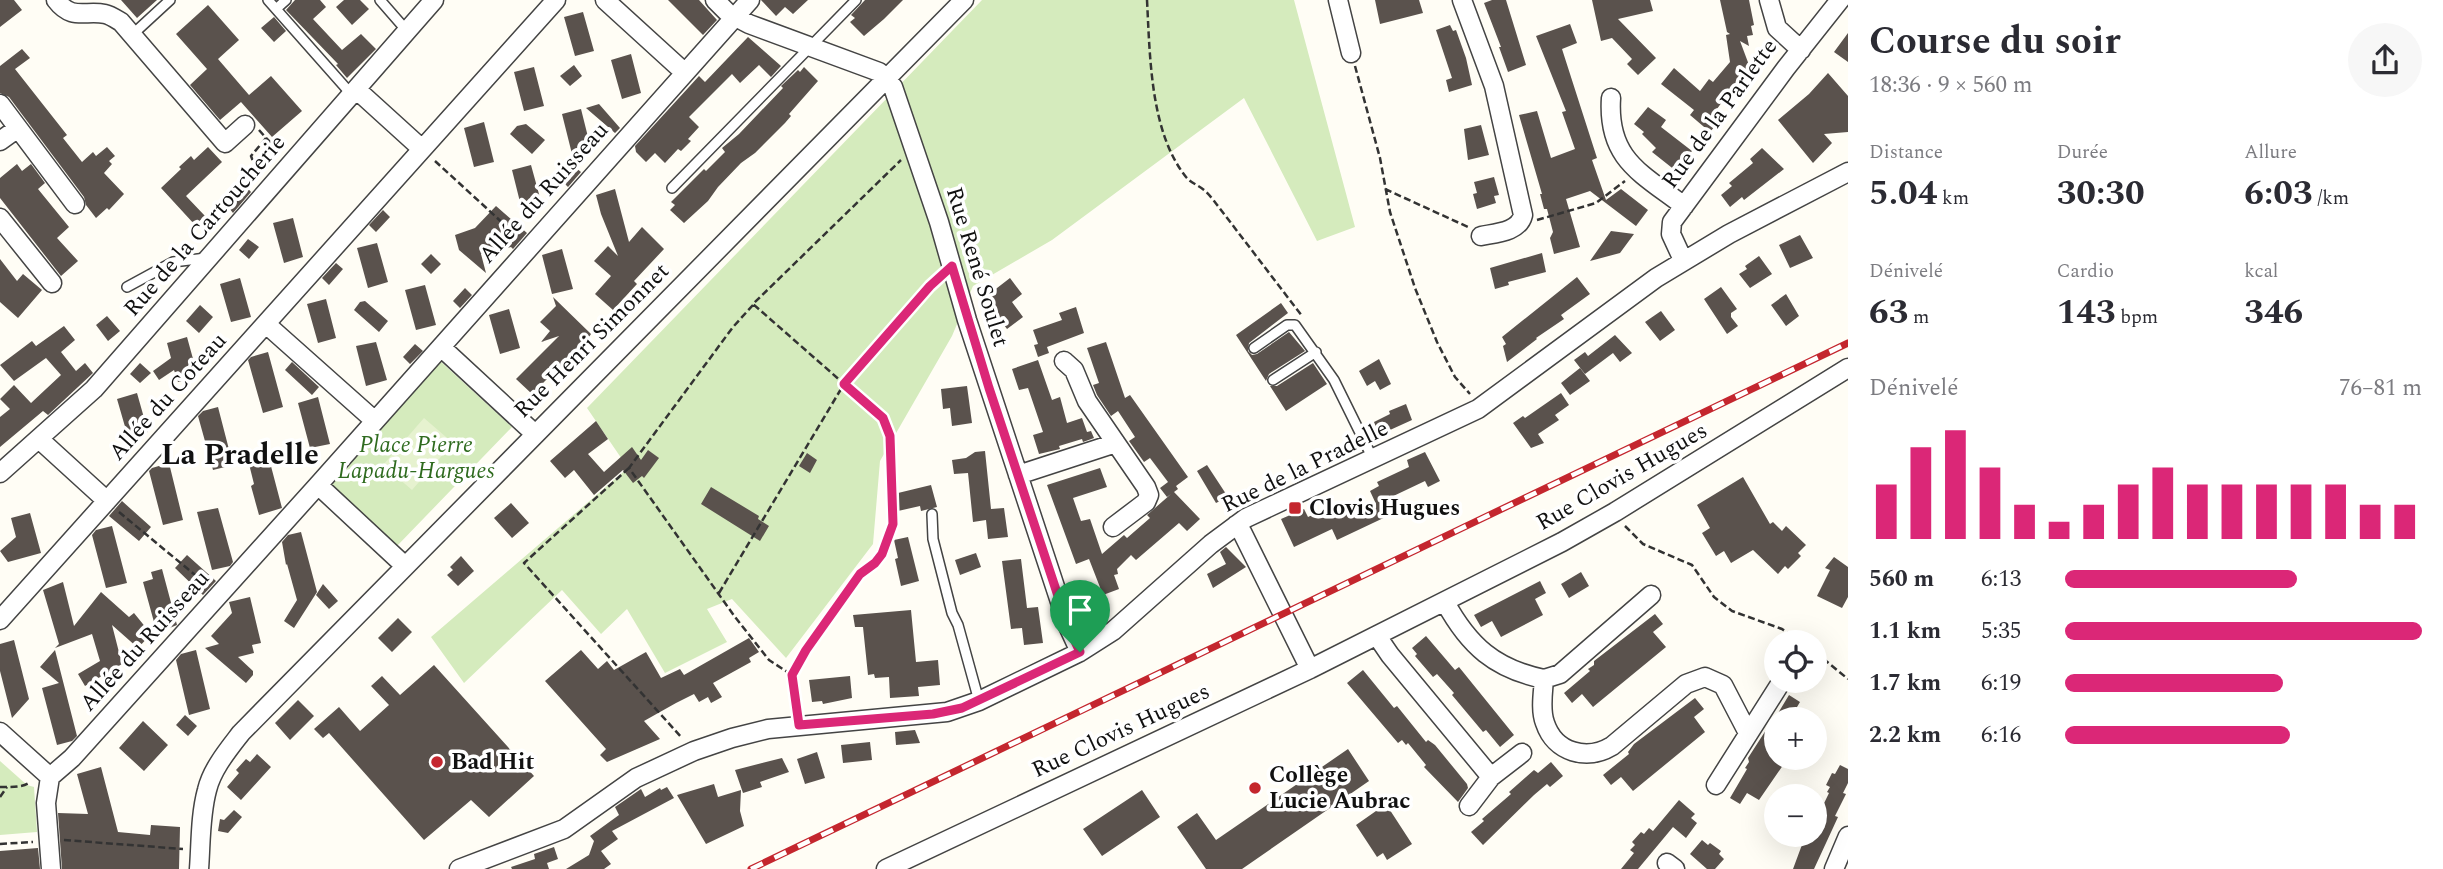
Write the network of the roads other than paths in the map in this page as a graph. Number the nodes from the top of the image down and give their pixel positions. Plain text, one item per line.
1 (56, 0) edge
2 (170, 0) edge
3 (268, 0) edge
4 (286, 0) edge
5 (380, 0) edge
6 (556, 0) edge
7 (605, 0) edge
8 (715, 0) edge
9 (750, 0) edge
10 (856, 0) edge
11 (964, 0) edge
12 (1338, 0) edge
13 (1462, 0) edge
14 (1769, 0) edge
15 (1840, 0) edge
16 (432, 1) edge
17 (276, 9) junction
18 (734, 16) junction
19 (407, 31) junction
20 (132, 35) junction
21 (810, 47) junction
22 (1801, 50) junction
23 (1351, 53) road end
24 (684, 72) junction
25 (885, 79) junction
26 (354, 92) junction
27 (1611, 97) dead end
28 (0, 104) edge
29 (245, 125) road end
30 (18, 128) junction
31 (0, 141) edge
32 (422, 149) junction
33 (1848, 172) edge
34 (672, 188) dead end
35 (75, 204) dead end
36 (1684, 206) junction
37 (0, 218) edge
38 (1481, 236) road end
39 (211, 257) junction
40 (1684, 260) junction
41 (52, 283) dead end
42 (127, 287) dead end
43 (265, 324) junction
44 (440, 347) junction
45 (1254, 348) dead end
46 (1316, 352) junction
47 (1065, 361) dead end
48 (1848, 368) edge
49 (1273, 380) dead end
50 (375, 421) junction
51 (535, 434) junction
52 (38, 439) junction
53 (1115, 443) junction
54 (1373, 459) junction
55 (0, 473) edge
56 (1018, 475) junction
57 (318, 485) junction
58 (107, 501) junction
59 (932, 514) dead end
60 (1236, 525) junction
61 (1113, 527) dead end
62 (405, 566) junction
63 (1651, 596) dead end
64 (1446, 602) junction
65 (0, 620) edge
66 (1377, 636) junction
67 (1080, 652) junction
68 (1310, 669) junction
69 (1544, 680) junction
70 (1774, 693) edge
71 (979, 701) junction
72 (0, 732) edge
73 (1748, 733) junction
74 (1522, 753) dead end
75 (50, 777) junction
76 (1491, 778) junction
77 (1716, 785) dead end
78 (1469, 806) dead end
79 (1848, 836) edge
80 (51, 869) edge
81 (200, 869) edge
82 (458, 869) edge
83 (886, 869) edge
84 (1834, 869) edge

1 - 20 street
2 - 20 lane
3 - 17 lane
4 - 17 lane
5 - 19 lane
6 - 32 street, Allée du Coteau
7 - 24 street
8 - 18 street
9 - 18 street, Allée du Ruisseau
10 - 21 lane
11 - 25 street, Rue Henri Simonnet
12 - 23 street
13 - 38 street
14 - 22 street, Rue de la Parlette
15 - 22 street
16 - 19 street, Rue de la Cartoucherie
17 - 26 lane
18 - 21 street
18 - 24 street, Allée du Ruisseau
19 - 26 street, Rue de la Cartoucherie
20 - 29 street
21 - 25 street
21 - 34 lane
22 - 36 street, Rue de la Parlette
24 - 44 street, Allée du Ruisseau
25 - 51 street, Rue Henri Simonnet
25 - 56 street, Rue René Soulet
26 - 32 street
26 - 39 street, Rue de la Cartoucherie
27 - 36 street
28 - 30 street
30 - 31 street
30 - 35 street
32 - 43 street, Allée du Coteau
33 - 40 street, Rue de la Pradelle
36 - 40 street, Rue de la Parlette
37 - 41 street
39 - 42 lane
39 - 52 street, Rue de la Cartoucherie
40 - 54 street, Rue de la Pradelle
43 - 50 street
43 - 58 street, Allée du Coteau
44 - 50 street, Allée du Ruisseau
44 - 51 street
45 - 46 lane
46 - 49 lane
46 - 54 lane
47 - 53 street
48 - 64 street, Rue Clovis Hugues
50 - 57 street, Allée du Ruisseau
51 - 62 street, Rue Henri Simonnet
52 - 55 street, Rue de la Cartoucherie
52 - 58 street
53 - 56 street
53 - 61 street
54 - 60 street, Rue de la Pradelle
56 - 67 street, Rue René Soulet
57 - 62 street
57 - 75 street, Allée du Ruisseau
58 - 65 street, Allée du Coteau
59 - 71 lane
60 - 67 street, Rue de la Pradelle
60 - 68 street
62 - 81 street, Rue Henri Simonnet
63 - 69 street
64 - 66 street, Rue Clovis Hugues
64 - 69 street
66 - 68 street, Rue Clovis Hugues
66 - 76 street
67 - 71 street, Rue de la Pradelle
68 - 83 street, Rue Clovis Hugues
69 - 73 street
70 - 73 street
71 - 82 street, Rue de la Pradelle
72 - 75 street
73 - 77 street
74 - 76 street
75 - 80 street
76 - 78 street
79 - 84 street

